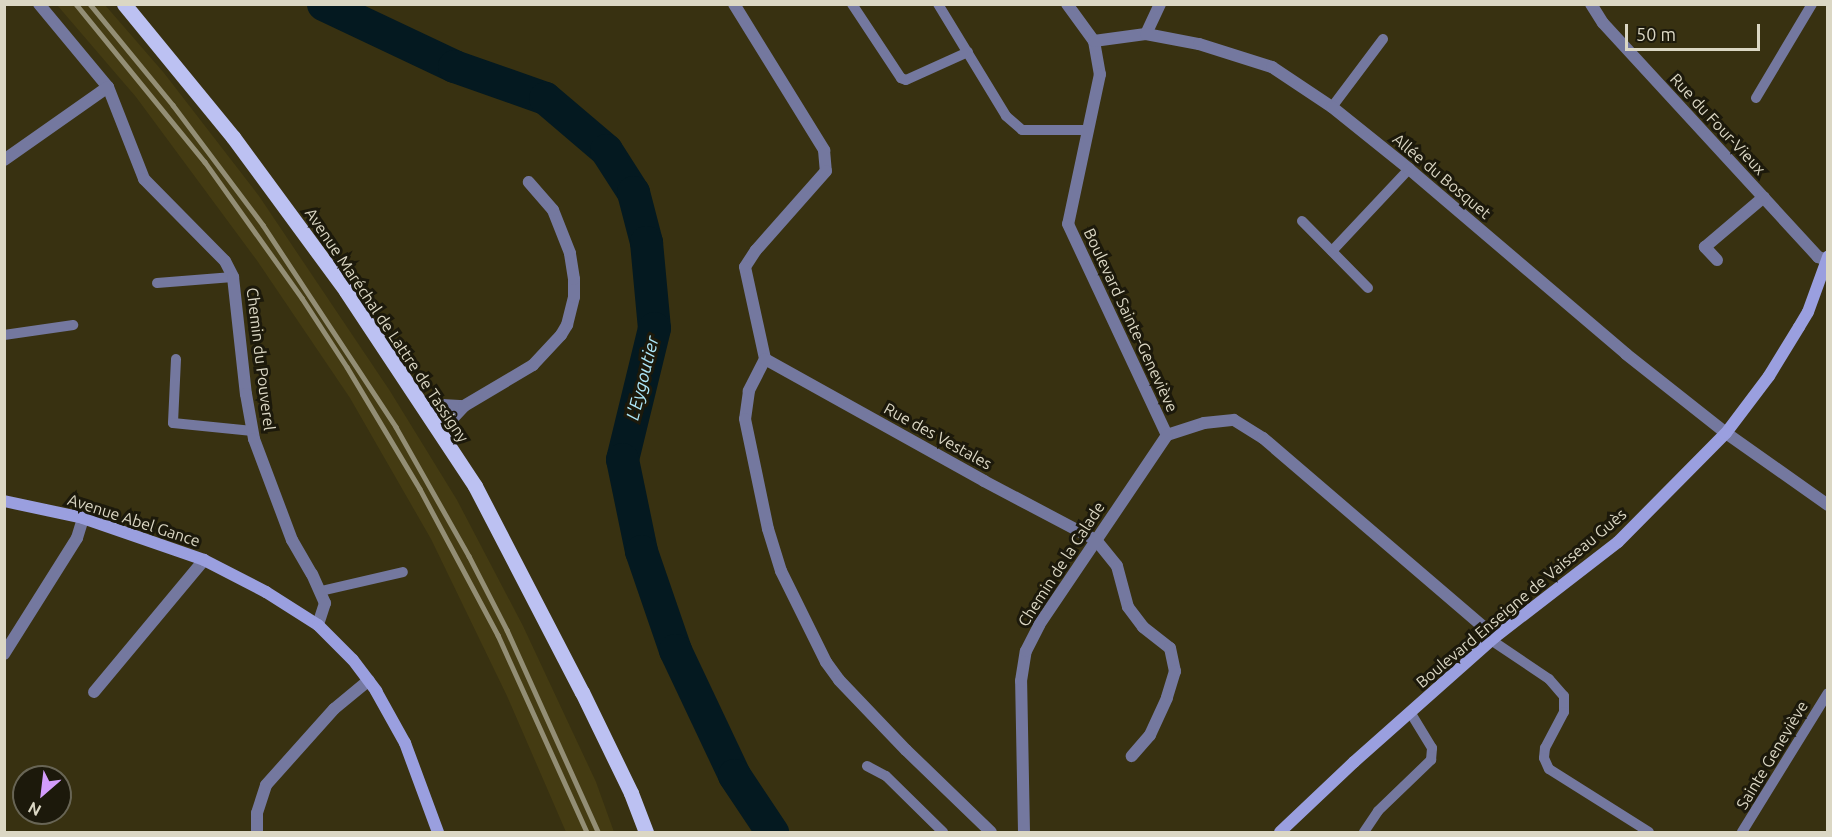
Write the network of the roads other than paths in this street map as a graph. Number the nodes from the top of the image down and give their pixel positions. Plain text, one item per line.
1 (39, 4) edge
2 (124, 4) edge
3 (734, 4) edge
4 (852, 4) edge
5 (938, 4) edge
6 (1066, 4) edge
7 (1160, 4) edge
8 (1591, 4) edge
9 (1812, 4) edge
10 (1146, 34) junction
11 (1383, 39) dead end
12 (1094, 41) junction
13 (968, 52) junction
14 (108, 87) junction
15 (1756, 98) dead end
16 (1332, 107) junction
17 (1088, 130) junction
18 (4, 160) edge
19 (1409, 169) junction
20 (529, 182) dead end
21 (1764, 197) junction
22 (1302, 221) dead end
23 (1332, 251) junction
24 (1827, 259) edge
25 (1717, 260) dead end
26 (233, 278) junction
27 (157, 283) dead end
28 (1368, 288) dead end
29 (73, 325) dead end
30 (4, 335) edge
31 (765, 358) junction
32 (176, 359) dead end
33 (464, 406) junction
34 (427, 412) junction
35 (253, 431) junction
36 (440, 432) junction
37 (1726, 432) junction
38 (1167, 435) junction
39 (4, 501) edge
40 (1827, 505) edge
41 (83, 518) junction
42 (1096, 540) junction
43 (204, 560) junction
44 (403, 572) dead end
45 (321, 591) junction
46 (318, 625) junction
47 (1493, 639) junction
48 (4, 654) edge
49 (369, 680) junction
50 (94, 692) dead end
51 (1827, 693) edge
52 (1410, 712) junction
53 (1132, 756) dead end
54 (867, 766) dead end
55 (257, 832) edge
56 (438, 832) edge
57 (646, 832) edge
58 (943, 832) edge
59 (991, 832) edge
60 (1024, 832) edge
61 (1280, 832) edge
62 (1364, 832) edge
63 (1649, 832) edge
64 (1742, 832) edge

1 - 14 street, Chemin du Pouverel
2 - 34 main road, Avenue Maréchal de Lattre de Tassigny
3 - 31 street
4 - 13 lane
5 - 13 lane
6 - 12 street, Boulevard Sainte-Geneviève
7 - 10 street
8 - 21 street, Rue du Four-Vieux
9 - 15 lane
10 - 12 street, Allée du Bosquet
10 - 16 street, Allée du Bosquet
11 - 16 lane
12 - 17 street, Boulevard Sainte-Geneviève
13 - 17 lane
14 - 18 street
14 - 26 street, Chemin du Pouverel
16 - 19 street, Allée du Bosquet
17 - 38 street, Boulevard Sainte-Geneviève
19 - 23 lane
19 - 37 street, Allée du Bosquet
20 - 33 street
21 - 24 street, Rue du Four-Vieux
21 - 25 street
22 - 23 lane
23 - 28 lane
24 - 37 main road, Boulevard Enseigne de Vaisseau Guès
26 - 27 lane
26 - 35 street, Chemin du Pouverel
29 - 30 lane
31 - 42 street, Rue des Vestales
31 - 59 street
32 - 35 lane
33 - 34 street
33 - 36 street
34 - 36 main road, Avenue Maréchal de Lattre de Tassigny
35 - 45 street, Chemin du Pouverel
36 - 57 main road, Avenue Maréchal de Lattre de Tassigny
37 - 40 street, Allée du Bosquet
37 - 47 main road, Boulevard Enseigne de Vaisseau Guès
38 - 42 street, Chemin de la Calade
38 - 47 street, Boulevard Sainte-Geneviève
39 - 41 main road, Avenue Abel Gance
41 - 43 main road, Avenue Abel Gance
41 - 48 street
42 - 53 street
42 - 60 street, Chemin de la Calade
43 - 46 main road, Avenue Abel Gance
43 - 50 street
44 - 45 lane
45 - 46 street
46 - 49 main road, Avenue Abel Gance
47 - 52 main road, Boulevard Enseigne de Vaisseau Guès
47 - 63 lane
49 - 55 street
49 - 56 main road, Avenue Abel Gance
51 - 64 lane, Sainte Geneviève
52 - 61 main road, Boulevard Enseigne de Vaisseau Guès
52 - 62 lane
54 - 58 lane

